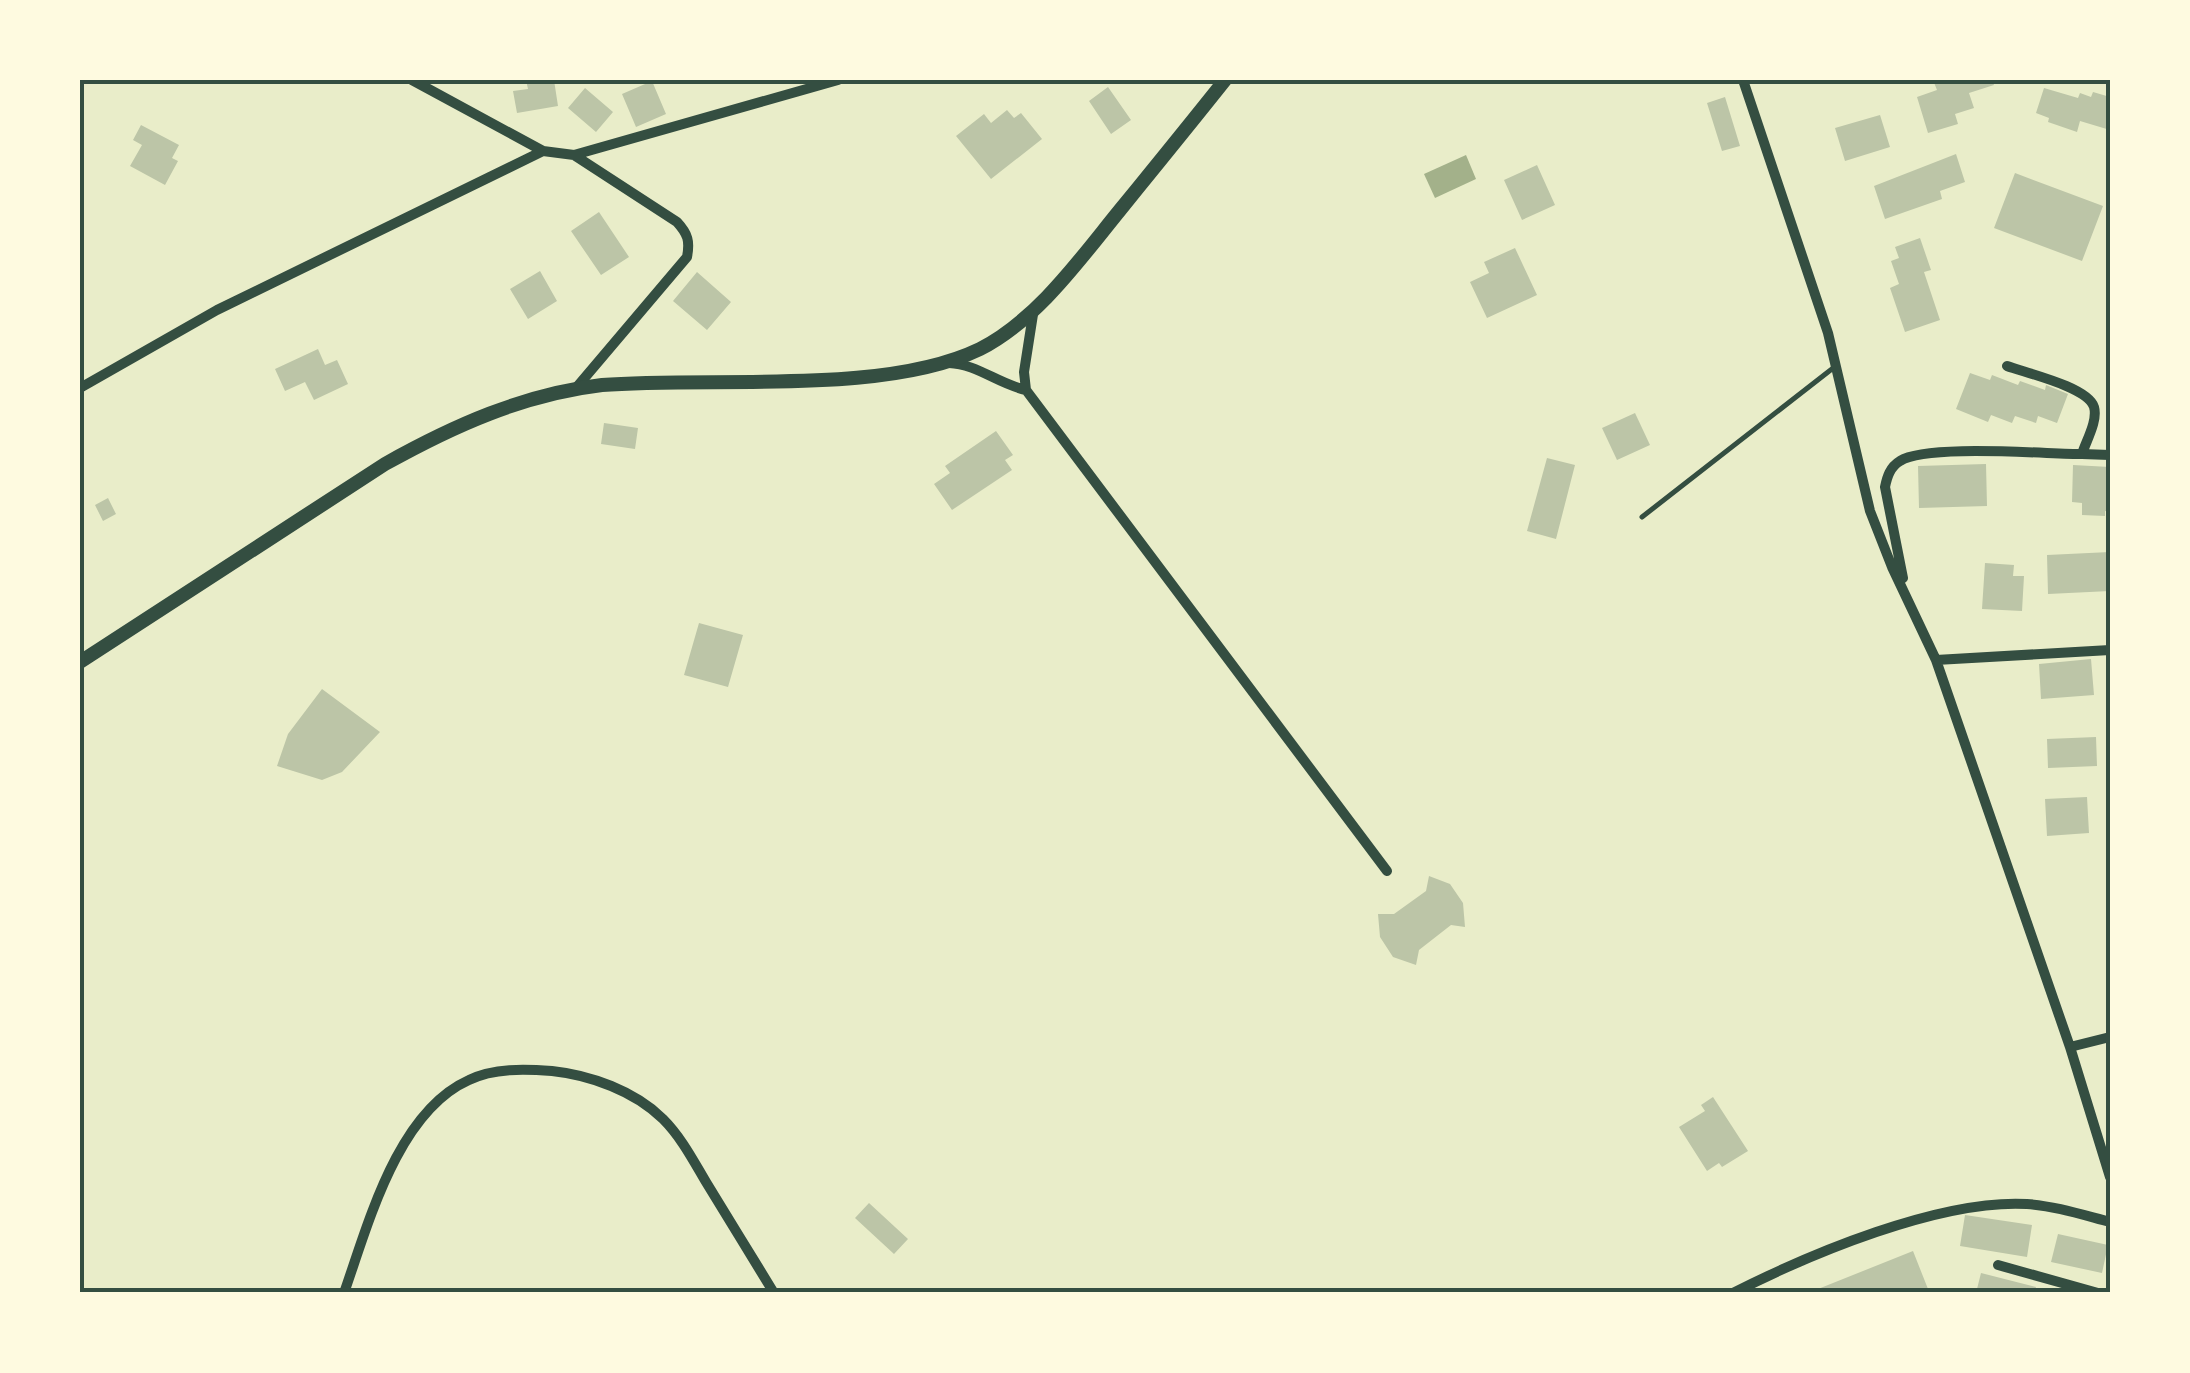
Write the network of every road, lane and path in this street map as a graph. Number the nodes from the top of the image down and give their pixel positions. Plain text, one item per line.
1 (412, 80) edge
2 (838, 80) edge
3 (1225, 80) edge
4 (1743, 80) edge
5 (543, 151) junction
6 (574, 154) junction
7 (1035, 308) junction
8 (938, 362) junction
9 (1836, 365) junction
10 (2007, 366) dead end
11 (80, 388) edge
12 (576, 388) junction
13 (1026, 390) junction
14 (2082, 454) junction
15 (2110, 455) edge
16 (1642, 517) dead end
17 (1907, 599) junction
18 (2110, 650) edge
19 (1936, 660) junction
20 (80, 662) edge
21 (1387, 870) dead end
22 (2110, 1036) edge
23 (2070, 1046) junction
24 (2097, 1133) junction
25 (2110, 1136) edge
26 (2110, 1178) edge
27 (2110, 1222) edge
28 (1998, 1265) dead end
29 (344, 1293) edge
30 (774, 1293) edge
31 (1733, 1293) edge
32 (2098, 1293) edge

1 - 5 street
2 - 6 street
3 - 7 street
4 - 9 street
5 - 6 street
5 - 11 street
6 - 12 street
7 - 8 street
7 - 13 street
8 - 12 street
8 - 13 street
9 - 16 lane
9 - 17 street
10 - 14 street
12 - 20 street
13 - 21 street
14 - 15 street
14 - 17 street
17 - 19 street
18 - 19 street
19 - 23 street
22 - 23 street
23 - 24 street
24 - 25 street
24 - 26 street
27 - 31 street
28 - 32 street
29 - 30 street

